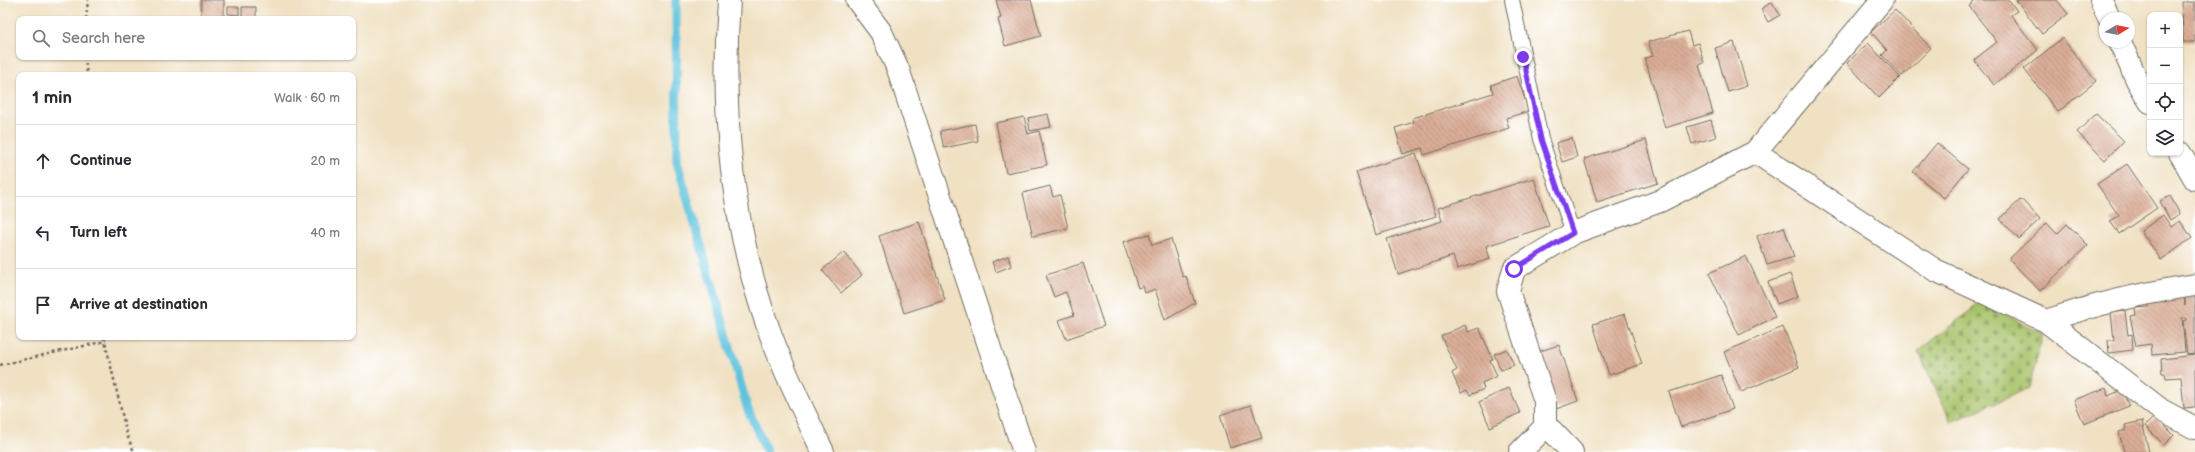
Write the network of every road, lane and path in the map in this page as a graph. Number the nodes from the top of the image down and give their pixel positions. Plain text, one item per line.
1 (88, 0) edge
2 (729, 0) edge
3 (858, 0) edge
4 (1512, 0) edge
5 (1882, 0) edge
6 (2101, 0) edge
7 (2107, 12) edge
8 (86, 16) edge
9 (2123, 48) edge
10 (85, 60) edge
11 (87, 72) edge
12 (2147, 97) edge
13 (1755, 152) junction
14 (2182, 156) edge
15 (2195, 179) edge
16 (1573, 233) junction
17 (2195, 285) edge
18 (2046, 322) junction
19 (106, 341) joint
20 (0, 364) edge
21 (1545, 427) junction
22 (2195, 428) edge
23 (134, 452) edge
24 (823, 452) edge
25 (1024, 452) edge
26 (1520, 452) edge
27 (1572, 452) edge

1 - 8 path
2 - 24 street
3 - 25 street
4 - 16 lane
5 - 13 street
6 - 7 street
9 - 12 street
10 - 11 path
13 - 16 street
13 - 18 street
14 - 15 street
16 - 21 street
17 - 18 street
18 - 22 street
19 - 20 path
19 - 23 path
21 - 26 street
21 - 27 street

